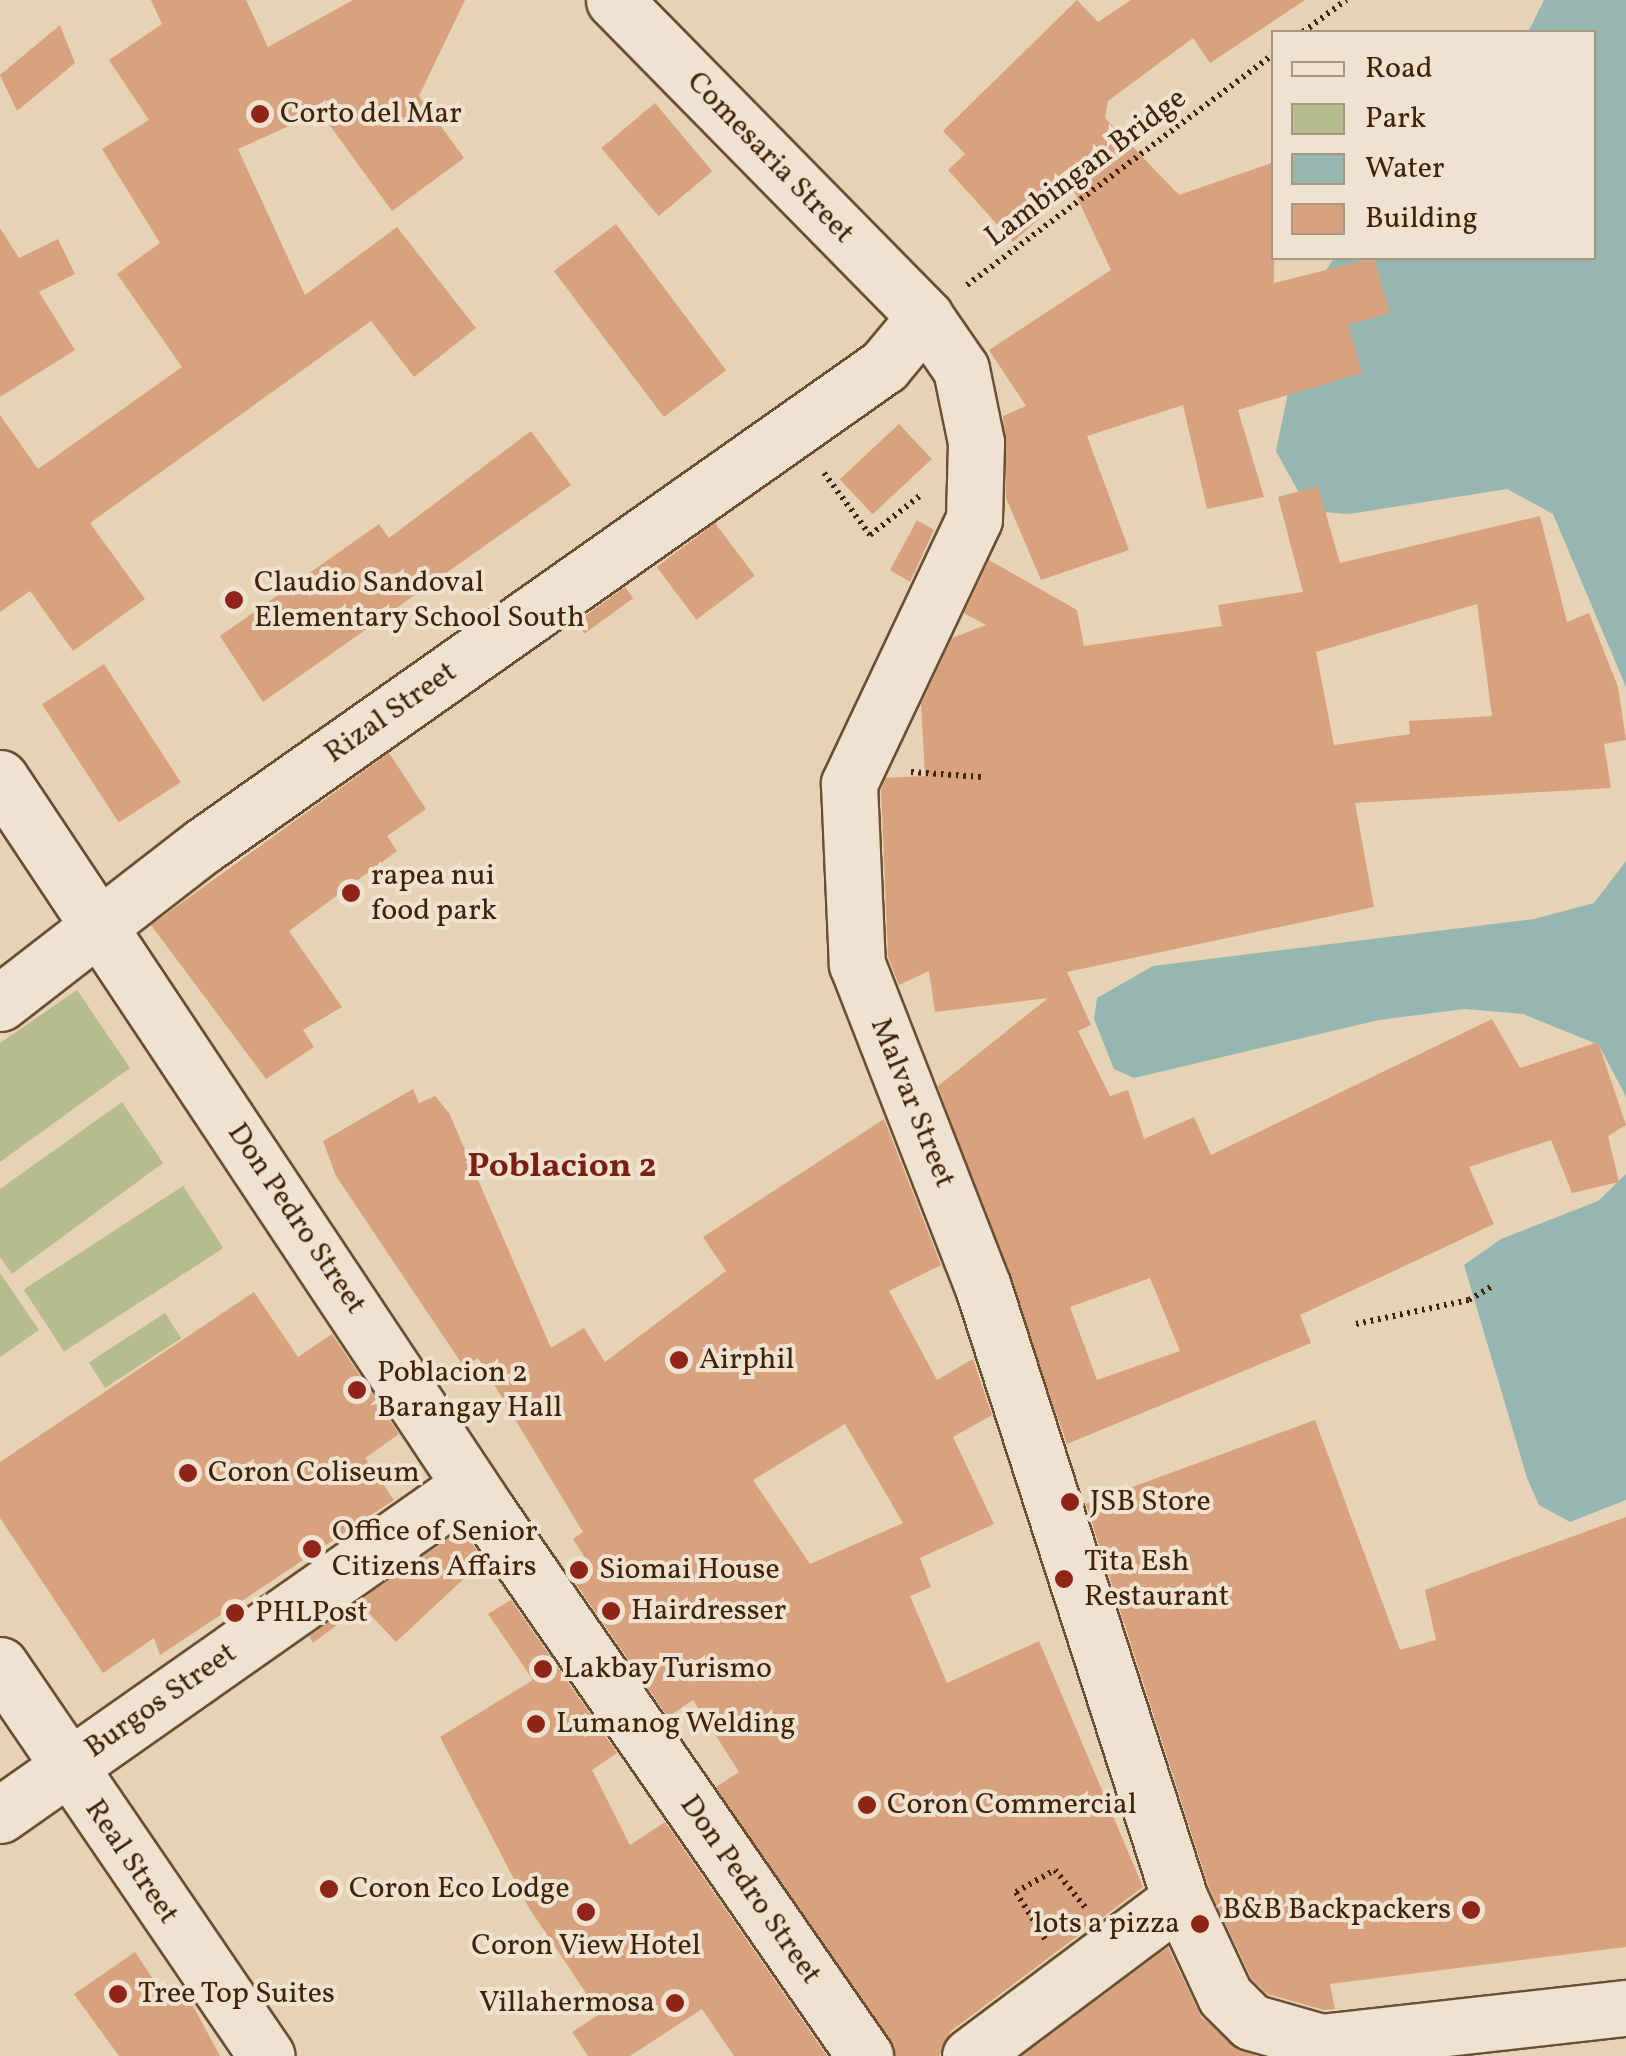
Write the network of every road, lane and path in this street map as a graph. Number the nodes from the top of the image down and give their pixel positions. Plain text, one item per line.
1 (614, 0) edge
2 (1346, 0) edge
3 (1306, 30) edge
4 (1271, 56) edge
5 (925, 317) junction
6 (793, 432) junction
7 (931, 488) dead end
8 (855, 768) junction
9 (980, 777) dead end
10 (0, 778) edge
11 (102, 926) junction
12 (0, 1004) edge
13 (1492, 1286) dead end
14 (1356, 1324) dead end
15 (470, 1485) junction
16 (0, 1664) edge
17 (68, 1767) junction
18 (0, 1815) edge
19 (1180, 1899) junction
20 (1118, 1947) junction
21 (1071, 1981) junction
22 (1626, 2008) edge
23 (267, 2056) edge
24 (865, 2056) edge
25 (970, 2056) edge

1 - 5 street, Comesaria Street
2 - 3 path
4 - 5 path, Lambingan Bridge
5 - 6 street, Rizal Street
5 - 8 street, Malvar Street
6 - 7 path
6 - 11 street, Rizal Street
8 - 9 path
8 - 19 street, Malvar Street
10 - 11 street, Don Pedro Street
11 - 12 street, Rizal Street
11 - 15 street, Don Pedro Street
13 - 14 path
15 - 17 street, Burgos Street
15 - 24 street, Don Pedro Street
16 - 17 street, Real Street
17 - 18 street, Burgos Street
17 - 23 street, Real Street
19 - 20 street
19 - 22 street, Malvar Street
20 - 21 street
20 - 21 path
21 - 25 street

